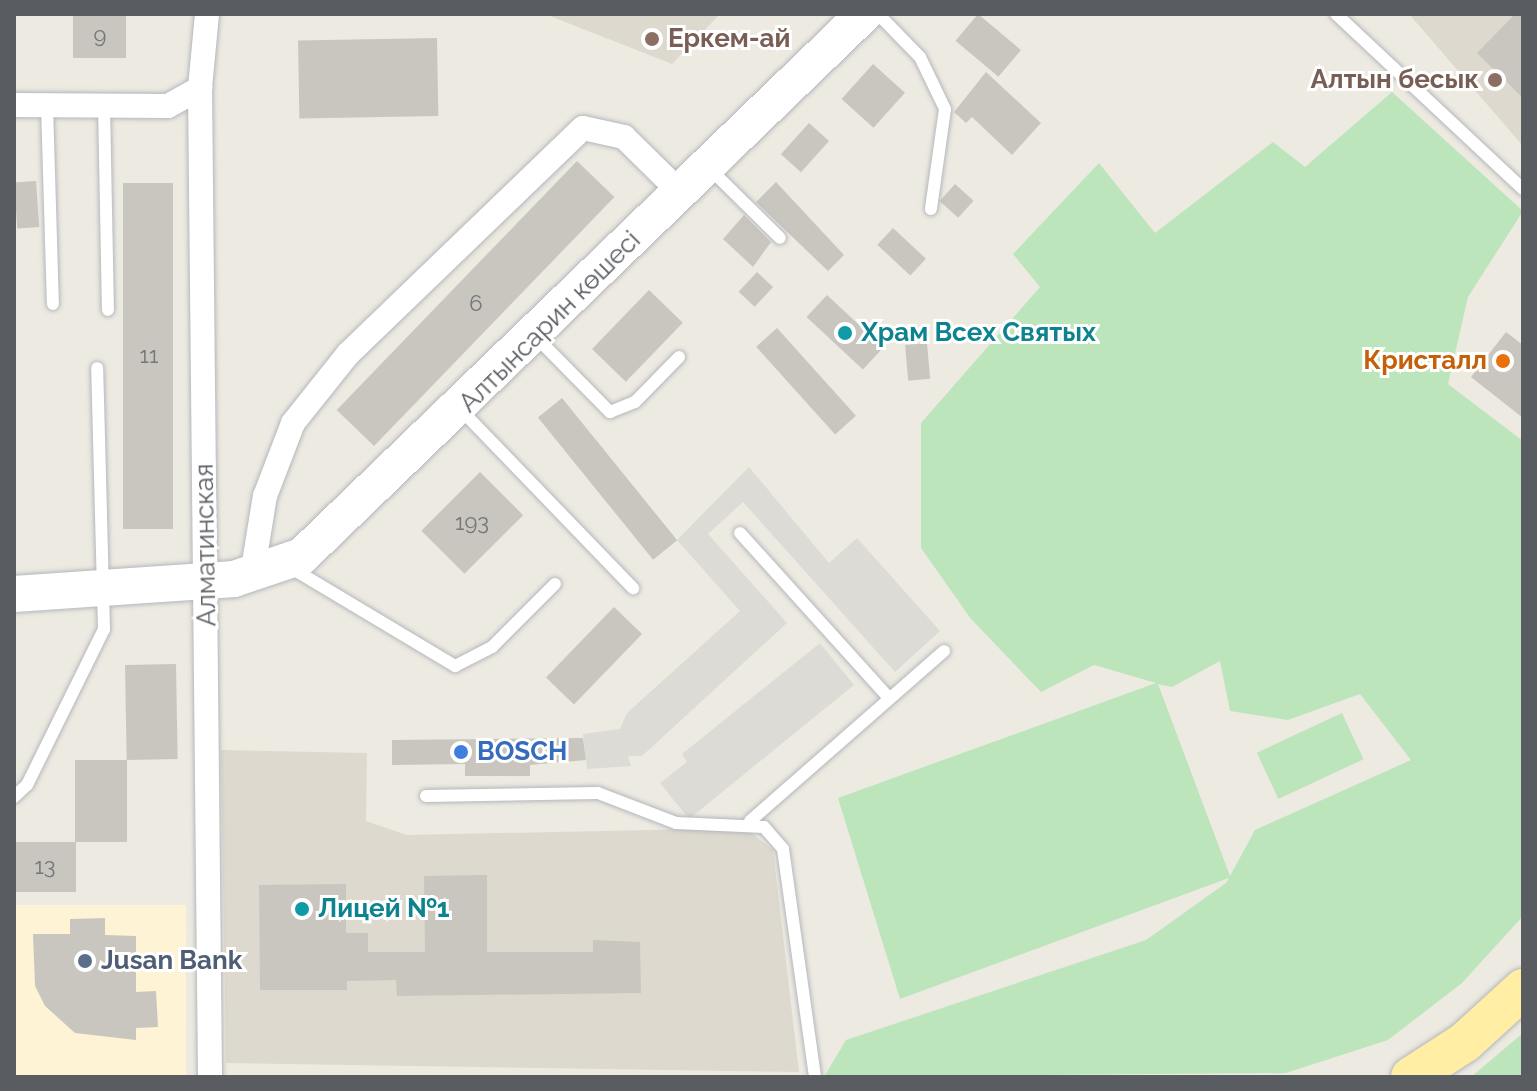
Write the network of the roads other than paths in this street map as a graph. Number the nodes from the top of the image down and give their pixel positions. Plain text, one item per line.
1 (207, 14) edge
2 (864, 14) edge
3 (878, 14) edge
4 (1336, 14) edge
5 (200, 88) junction
6 (14, 105) edge
7 (47, 105) junction
8 (104, 105) junction
9 (708, 167) junction
10 (1523, 189) edge
11 (681, 193) junction
12 (931, 209) dead end
13 (780, 238) dead end
14 (53, 304) dead end
15 (108, 310) dead end
16 (535, 336) junction
17 (679, 357) dead end
18 (97, 368) dead end
19 (461, 410) junction
20 (740, 533) dead end
21 (286, 564) junction
22 (252, 575) junction
23 (207, 582) junction
24 (555, 584) dead end
25 (633, 588) dead end
26 (107, 591) junction
27 (14, 594) edge
28 (944, 651) dead end
29 (889, 698) junction
30 (426, 796) dead end
31 (14, 797) edge
32 (750, 821) junction
33 (1523, 989) edge
34 (210, 1077) edge
35 (815, 1077) edge
36 (1411, 1077) edge

1 - 5 street, Алматинская
2 - 9 street, Алтынсарин көшесі
3 - 12 lane
4 - 10 lane
5 - 8 street
5 - 23 street, Алматинская
6 - 7 street
7 - 8 street
7 - 14 lane
8 - 15 lane
9 - 11 street, Алтынсарин көшесі
9 - 13 lane
11 - 16 street, Алтынсарин көшесі
11 - 22 street
16 - 17 lane
16 - 19 street, Алтынсарин көшесі
18 - 26 lane
19 - 21 street, Алтынсарин көшесі
19 - 25 lane
20 - 29 lane
21 - 22 street, Алтынсарин көшесі
21 - 24 lane
22 - 23 street, Алтынсарин көшесі
23 - 26 street, Алтынсарин көшесі
23 - 34 street, Алматинская
26 - 27 street, Алтынсарин көшесі
26 - 31 lane
28 - 29 lane
29 - 32 lane
30 - 32 lane
32 - 35 lane
33 - 36 main road

